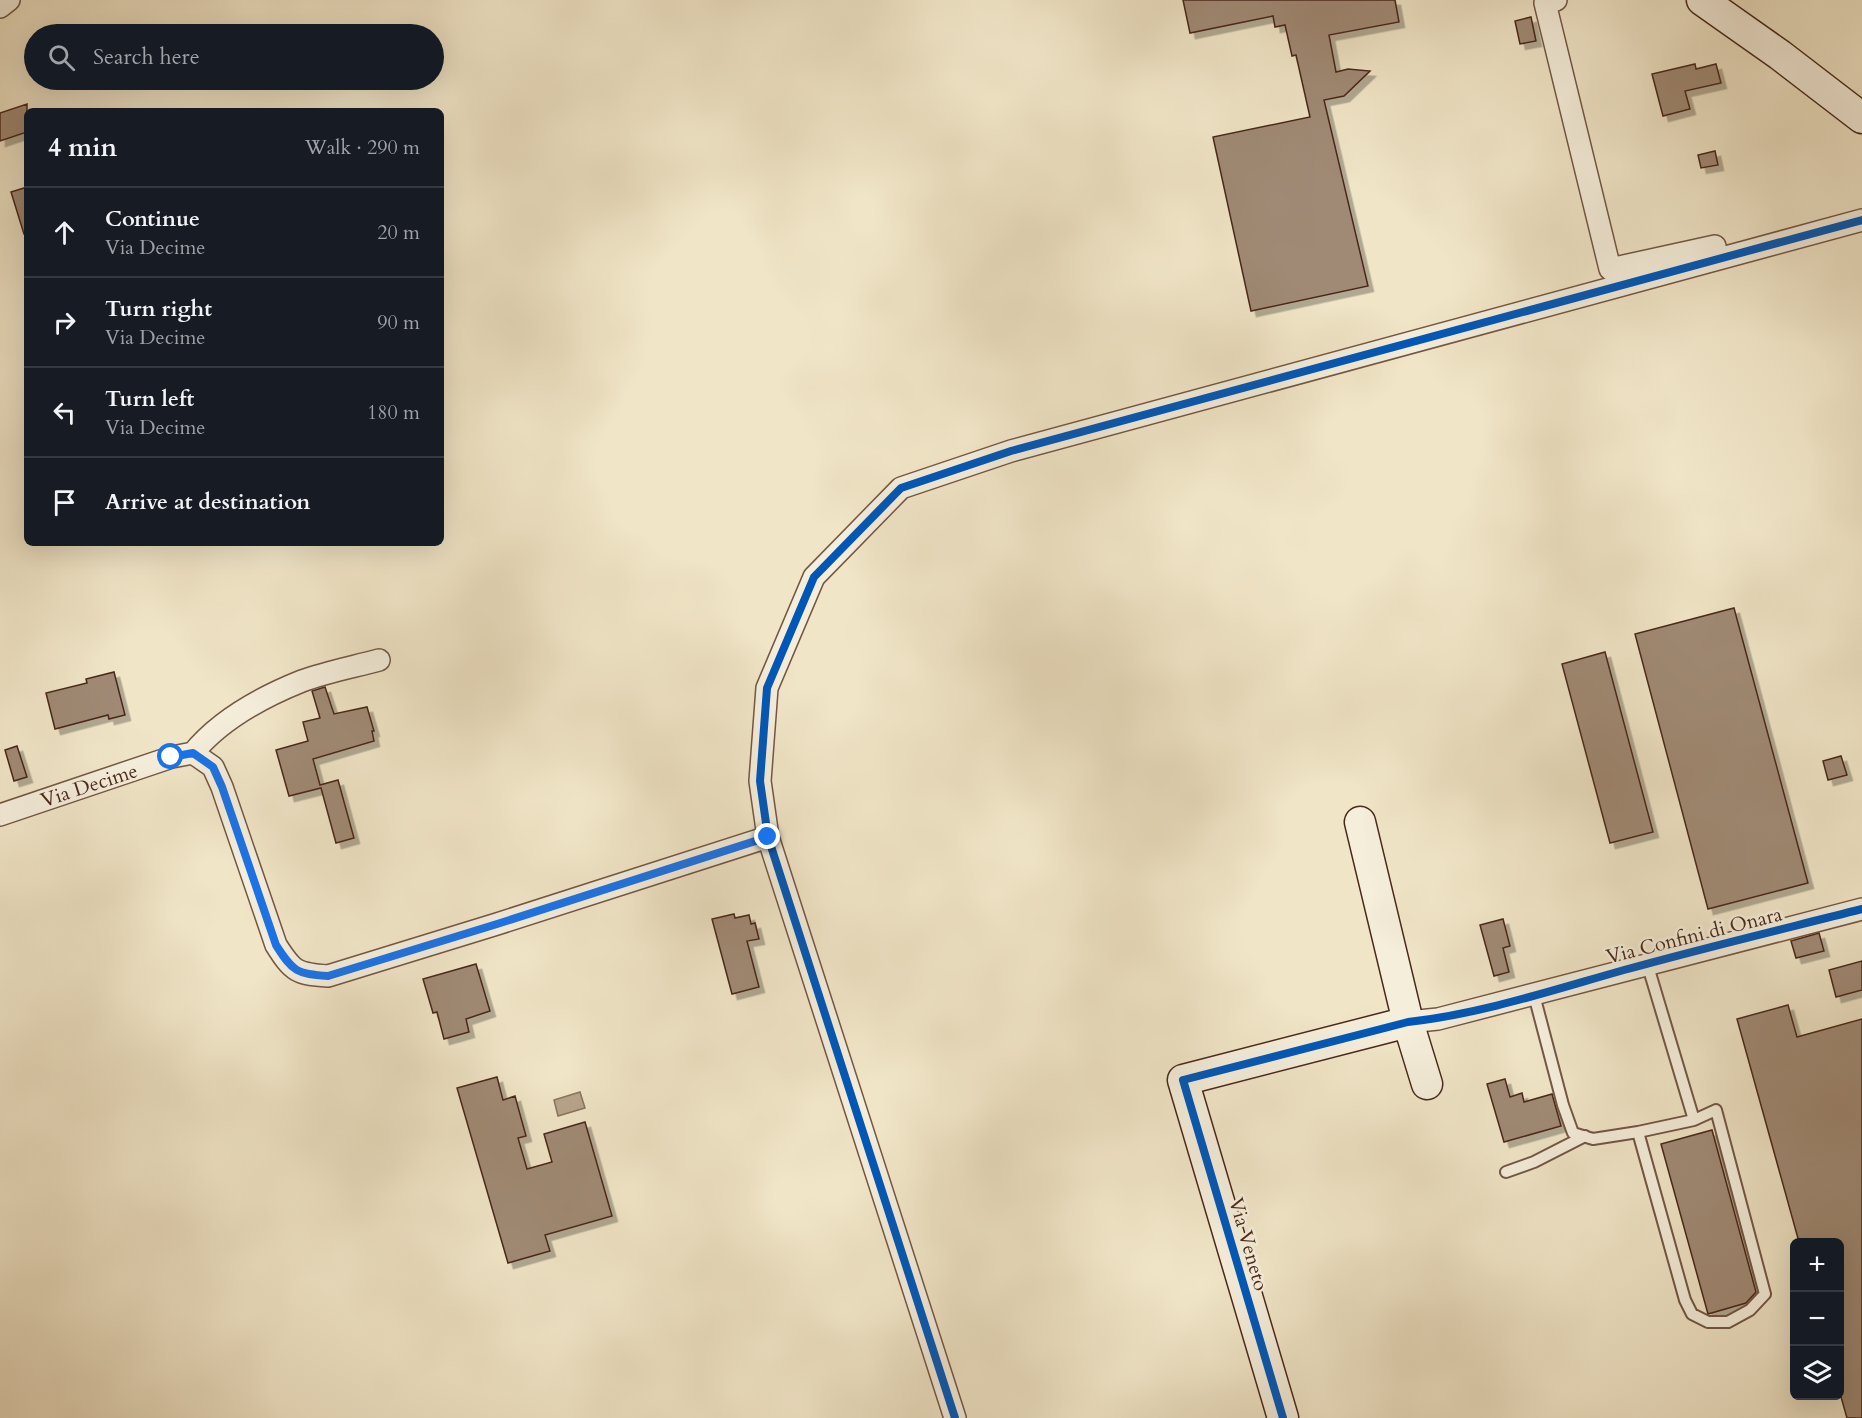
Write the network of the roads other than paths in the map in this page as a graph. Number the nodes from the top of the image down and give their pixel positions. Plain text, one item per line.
1 (9, 0) edge
2 (1556, 0) edge
3 (1702, 0) edge
4 (0, 7) edge
5 (1862, 118) edge
6 (1862, 220) edge
7 (1722, 244) dead end
8 (379, 660) dead end
9 (193, 753) junction
10 (0, 815) edge
11 (1360, 822) dead end
12 (768, 837) junction
13 (1862, 909) edge
14 (1647, 963) junction
15 (1534, 995) junction
16 (1408, 1022) junction
17 (1427, 1084) dead end
18 (1694, 1120) junction
19 (1638, 1132) junction
20 (1585, 1136) junction
21 (1506, 1172) dead end
22 (955, 1418) edge
23 (1283, 1418) edge

1 - 4 street
2 - 7 street
3 - 5 street
6 - 12 street
8 - 9 street
9 - 10 street, Via Decime
9 - 12 street
11 - 16 street
12 - 22 street
13 - 14 street, Via Confini di Onara
14 - 15 street, Via Confini di Onara
14 - 18 lane
15 - 16 street, Via Confini di Onara
15 - 20 lane
16 - 17 street
16 - 23 street, Via Veneto
18 - 19 lane
18 - 19 lane
19 - 20 lane
20 - 21 lane

